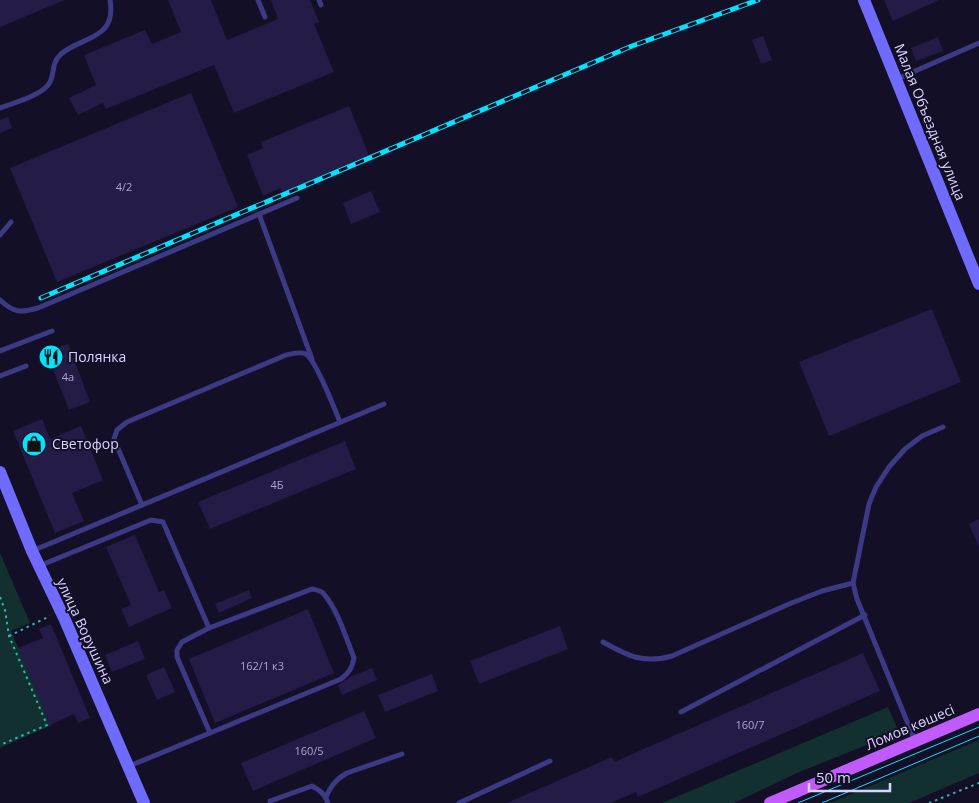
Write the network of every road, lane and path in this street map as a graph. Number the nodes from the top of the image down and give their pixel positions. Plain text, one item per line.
1 (110, 0) edge
2 (258, 0) edge
3 (864, 0) edge
4 (265, 17) dead end
5 (979, 43) edge
6 (896, 80) junction
7 (0, 108) edge
8 (297, 198) dead end
9 (260, 214) junction
10 (10, 222) dead end
11 (0, 235) edge
12 (979, 284) edge
13 (0, 300) edge
14 (52, 330) dead end
15 (0, 352) edge
16 (314, 363) junction
17 (26, 366) dead end
18 (0, 376) edge
19 (384, 404) dead end
20 (340, 422) junction
21 (942, 426) dead end
22 (0, 472) edge
23 (142, 505) junction
24 (32, 551) junction
25 (38, 566) junction
26 (853, 583) junction
27 (0, 598) edge
28 (60, 610) junction
29 (865, 615) junction
30 (209, 628) junction
31 (9, 636) junction
32 (602, 642) dead end
33 (681, 712) dead end
34 (979, 714) edge
35 (210, 733) junction
36 (915, 741) junction
37 (0, 745) edge
38 (402, 754) dead end
39 (550, 761) dead end
40 (129, 766) junction
41 (979, 783) edge
42 (327, 800) edge
43 (270, 801) dead end
44 (144, 803) edge
45 (459, 803) edge
46 (770, 803) edge
47 (929, 803) edge

1 - 7 lane
2 - 4 lane
3 - 6 street, Малая Объездная улица
5 - 6 lane
6 - 12 street, Малая Объездная улица
8 - 9 lane
9 - 13 lane
9 - 16 lane
10 - 11 lane
14 - 15 lane
16 - 20 lane
16 - 23 lane
17 - 18 lane
19 - 20 lane
20 - 23 lane
21 - 26 lane
22 - 24 street, улица Ворушина
23 - 24 lane
24 - 25 street, улица Ворушина
25 - 28 street, улица Ворушина
25 - 30 lane
26 - 29 lane
26 - 32 lane
27 - 31 path
28 - 31 path
28 - 40 street, улица Ворушина
29 - 33 lane
29 - 36 lane
30 - 35 lane
30 - 35 lane
31 - 37 path
34 - 36 main road, Ломов көшесі
35 - 40 lane
36 - 46 main road, Ломов көшесі
38 - 42 lane
39 - 45 lane
40 - 44 street, улица Ворушина
41 - 47 path
42 - 43 lane

